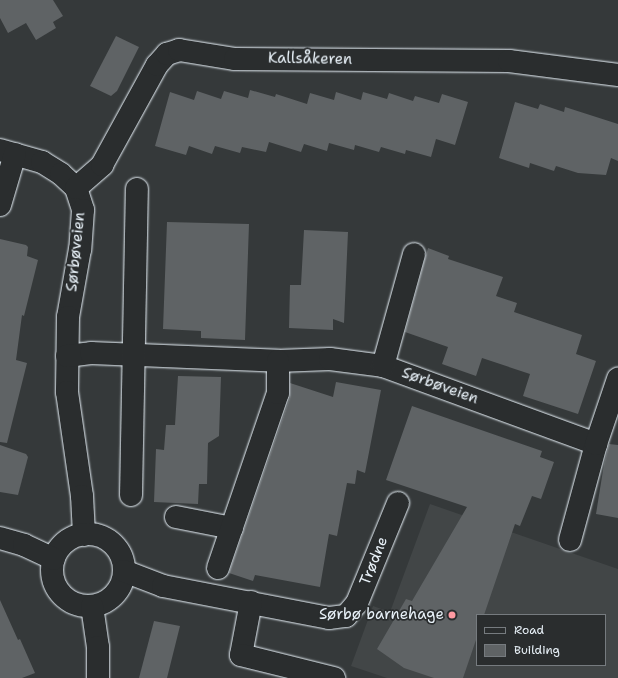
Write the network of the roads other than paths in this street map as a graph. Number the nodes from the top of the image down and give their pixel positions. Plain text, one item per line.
1 (618, 75) edge
2 (7, 152) edge
3 (76, 188) junction
4 (136, 189) dead end
5 (0, 205) edge
6 (414, 254) dead end
7 (133, 354) junction
8 (67, 356) junction
9 (278, 361) junction
10 (383, 366) junction
11 (618, 379) edge
12 (596, 444) junction
13 (131, 495) dead end
14 (398, 503) dead end
15 (176, 517) dead end
16 (232, 528) junction
17 (84, 534) junction
18 (0, 538) edge
19 (570, 540) dead end
20 (54, 559) junction
21 (218, 568) dead end
22 (124, 571) junction
23 (250, 602) junction
24 (92, 606) junction
25 (326, 677) edge
26 (98, 678) edge

1 - 3 street, Kallsåkeren
2 - 3 street
2 - 5 street
3 - 8 street, Sørbøveien
4 - 7 street
6 - 10 street
7 - 8 street, Sørbøveien
7 - 9 street, Sørbøveien
7 - 13 street
8 - 17 street, Sørbøveien
9 - 10 street, Sørbøveien
9 - 16 street
10 - 12 street, Sørbøveien
11 - 12 street
12 - 19 street
14 - 23 street, Trødne
15 - 16 street
16 - 21 street
17 - 20 street
17 - 22 street
18 - 20 street
20 - 24 street
22 - 23 street, Trødne
22 - 24 street
23 - 25 street
24 - 26 street

